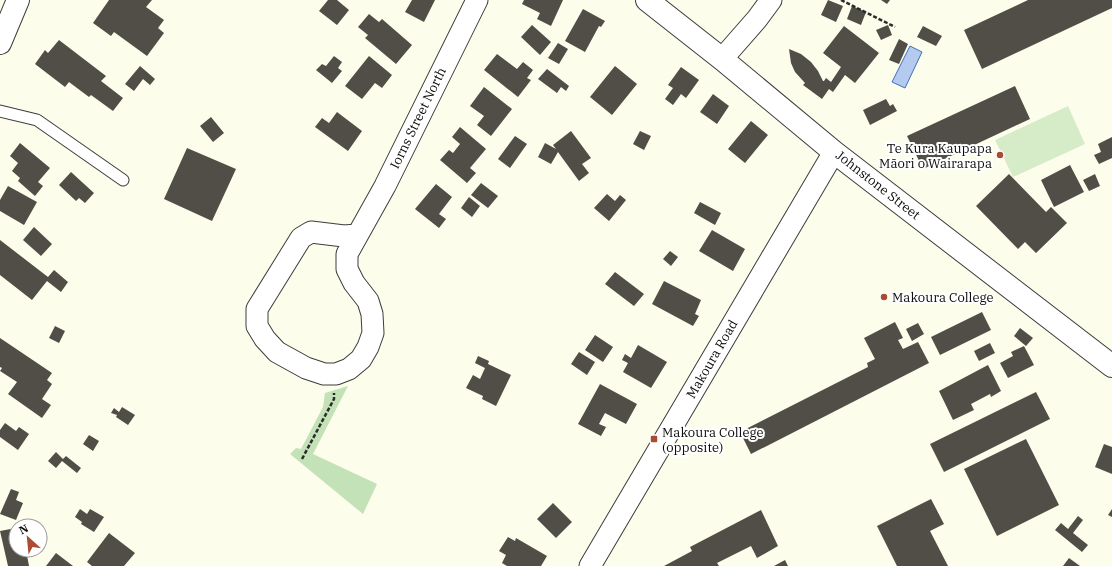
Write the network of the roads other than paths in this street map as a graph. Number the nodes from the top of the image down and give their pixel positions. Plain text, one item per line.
1 (18, 0) edge
2 (477, 0) edge
3 (647, 0) edge
4 (771, 0) edge
5 (0, 43) edge
6 (722, 59) junction
7 (0, 110) edge
8 (834, 152) junction
9 (123, 180) dead end
10 (357, 235) junction
11 (1112, 366) edge
12 (590, 566) edge

1 - 5 street
2 - 10 street, Iorns Street North
3 - 6 street, Johnstone Street
4 - 6 street
6 - 8 street, Johnstone Street
7 - 9 lane
8 - 11 street, Johnstone Street
8 - 12 street, Makoura Road
10 - 10 street, Iorns Street North

